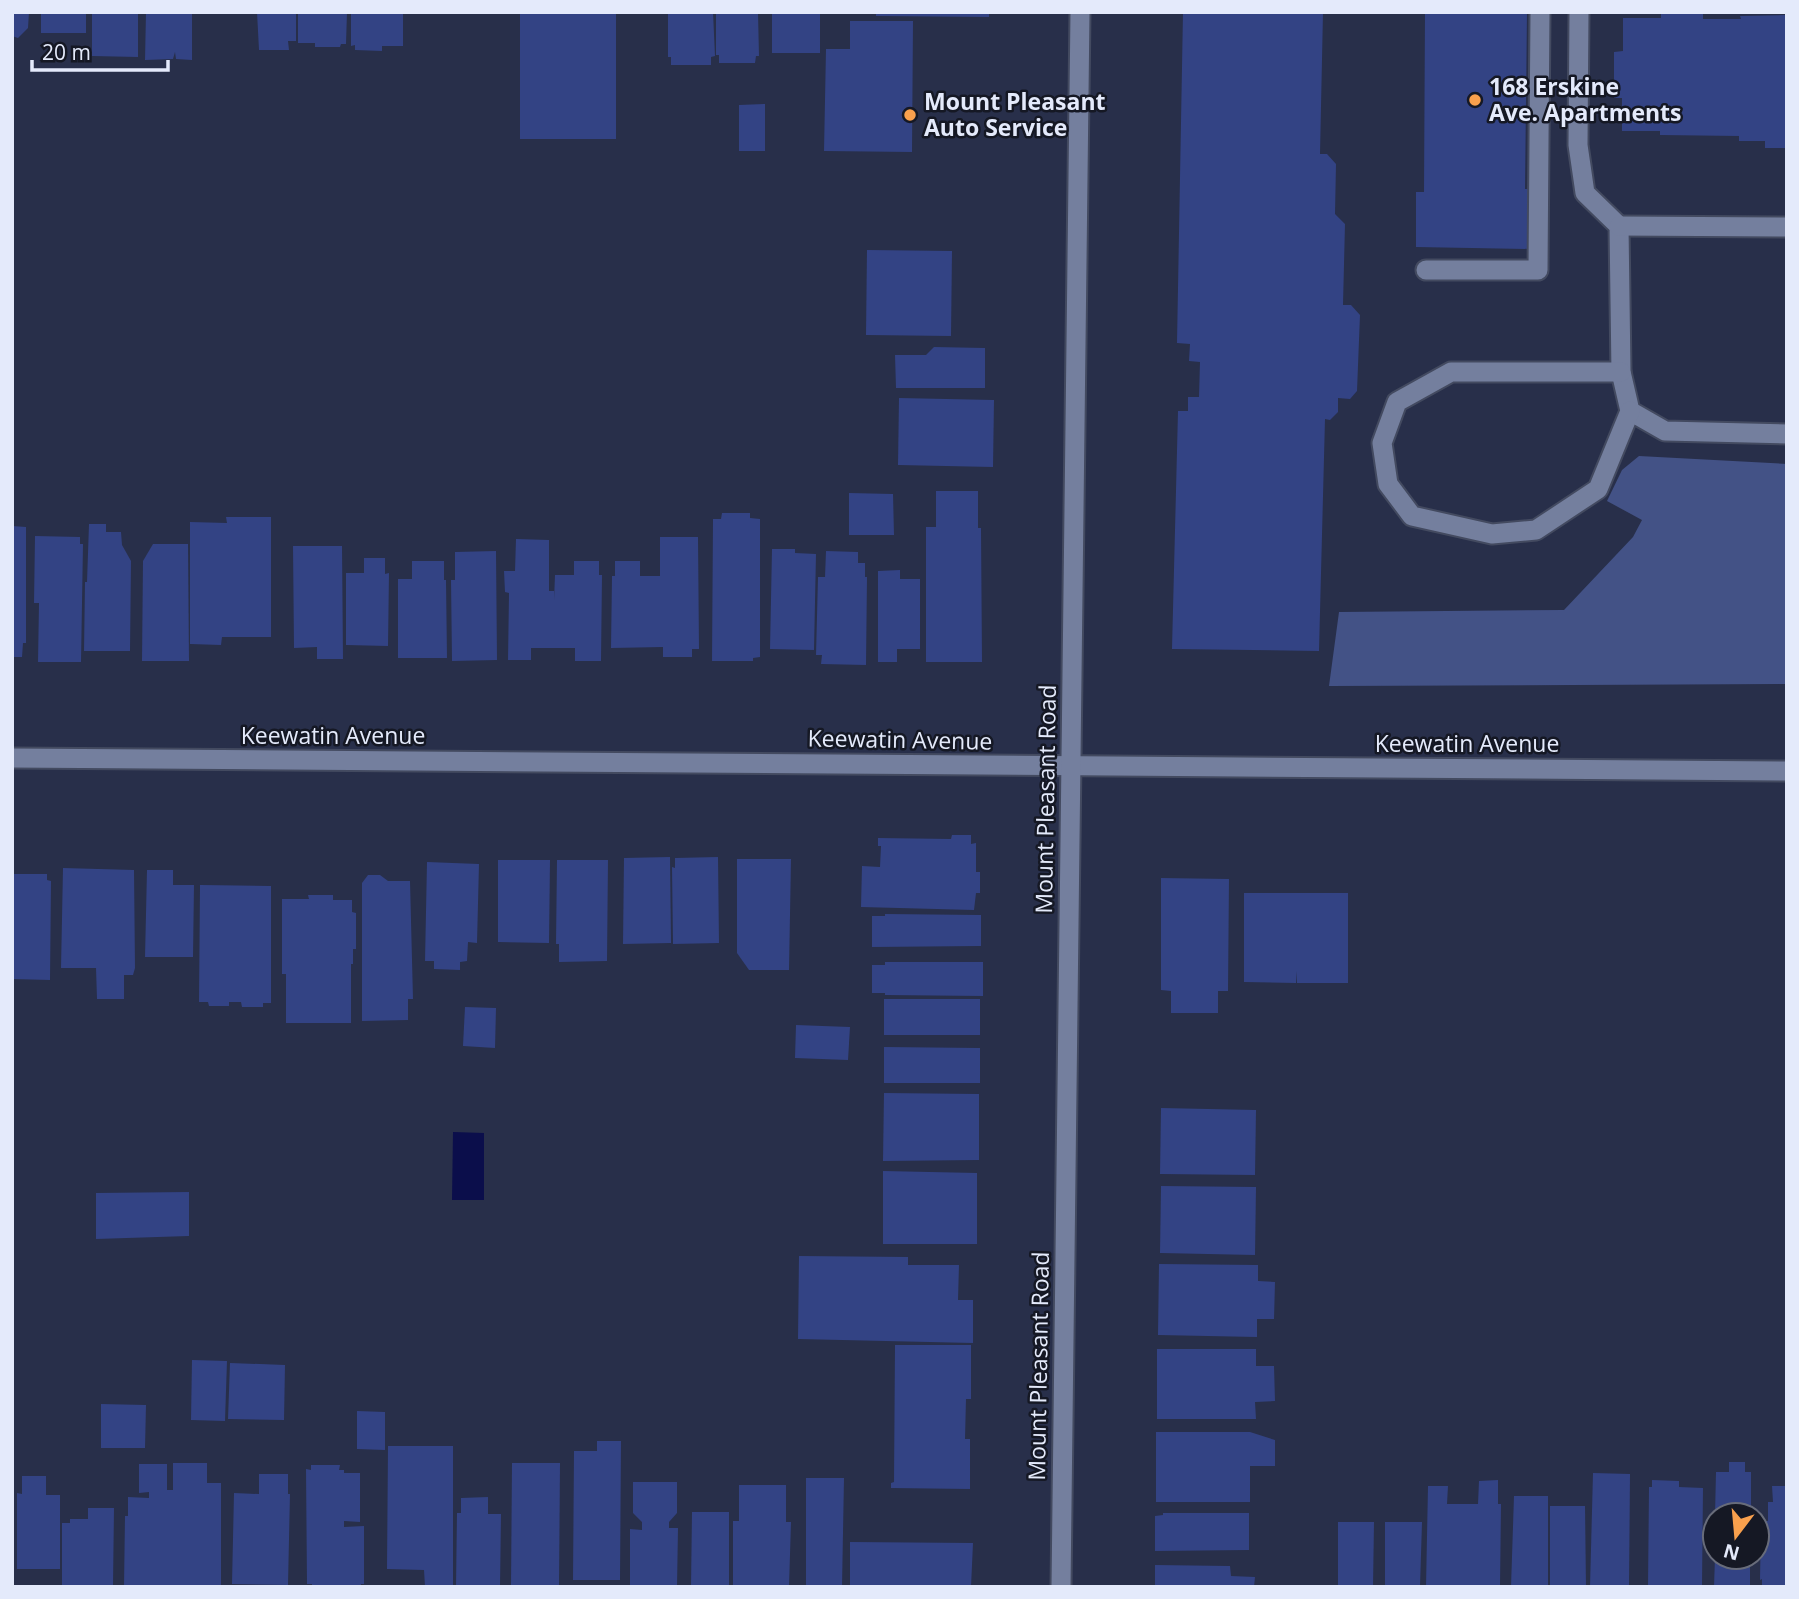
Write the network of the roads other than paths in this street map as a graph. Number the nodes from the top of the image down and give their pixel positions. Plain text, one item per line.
1 (1080, 12) edge
2 (1540, 12) edge
3 (1579, 12) edge
4 (1619, 226) junction
5 (1787, 227) edge
6 (1426, 270) dead end
7 (1621, 372) junction
8 (1630, 411) junction
9 (1787, 435) edge
10 (12, 758) edge
11 (1071, 765) junction
12 (1787, 771) edge
13 (1061, 1587) edge

1 - 11 street, Mount Pleasant Road
2 - 6 street
3 - 4 street
4 - 5 street
4 - 7 street
7 - 8 street
7 - 8 street
8 - 9 street
10 - 11 street, Keewatin Avenue
11 - 12 street, Keewatin Avenue
11 - 13 street, Mount Pleasant Road

